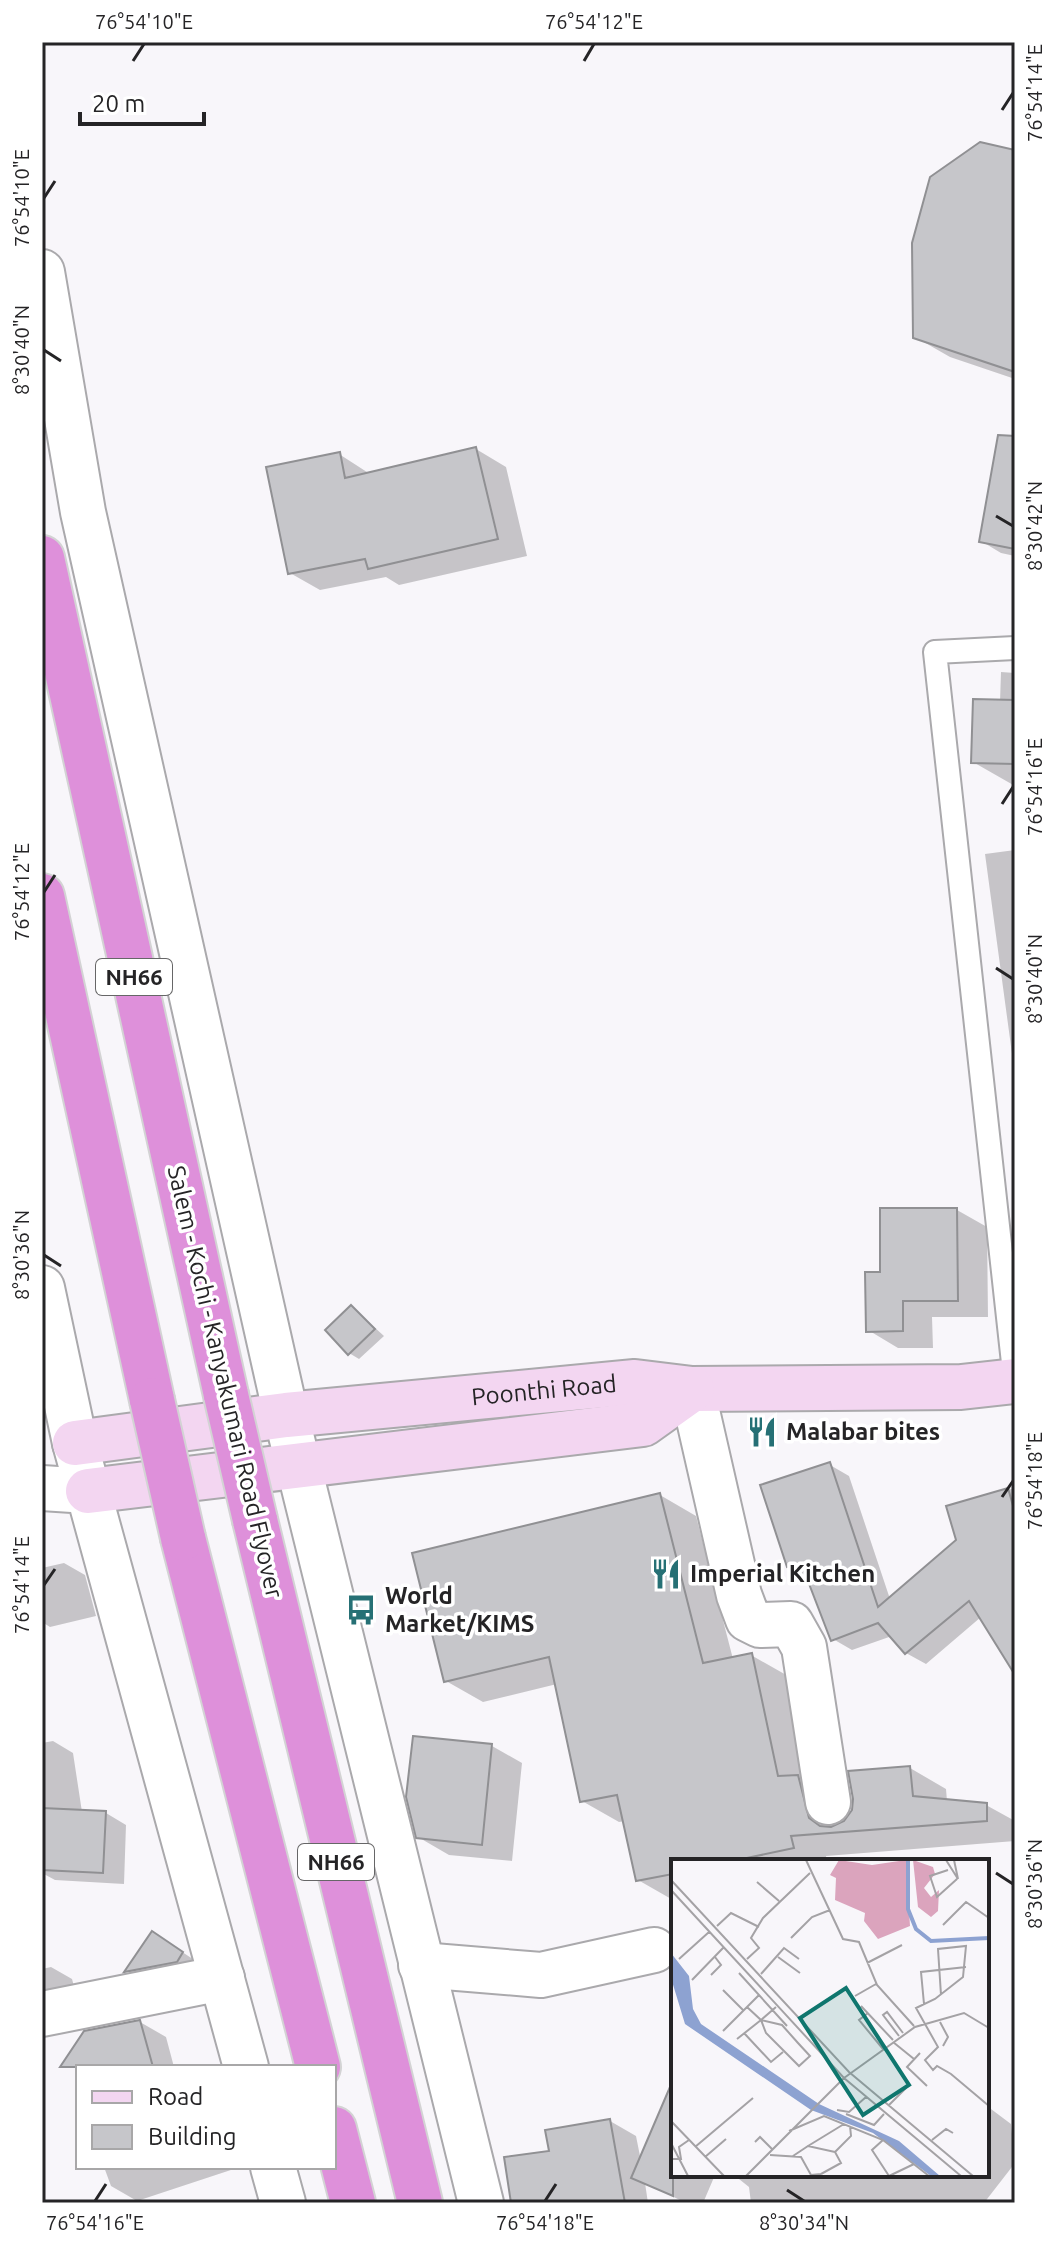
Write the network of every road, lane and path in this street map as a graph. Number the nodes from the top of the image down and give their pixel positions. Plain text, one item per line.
1 (42, 272) edge
2 (42, 558) edge
3 (1015, 648) edge
4 (42, 896) edge
5 (42, 1288) edge
6 (1015, 1381) edge
7 (692, 1389) junction
8 (286, 1415) junction
9 (58, 1449) edge
10 (298, 1465) junction
11 (42, 1488) edge
12 (88, 1491) junction
13 (828, 1802) dead end
14 (654, 1950) dead end
15 (421, 1965) junction
16 (222, 1978) junction
17 (42, 2014) edge
18 (245, 2065) edge
19 (317, 2065) edge
20 (336, 2137) edge
21 (274, 2169) edge
22 (283, 2203) edge
23 (353, 2203) edge
24 (420, 2203) edge
25 (481, 2203) edge

1 - 8 street
2 - 24 highway, Salem - Kochi - Kanyakumari Road Flyover / NH66, bridge
3 - 6 lane
4 - 19 highway, NH66, bridge
5 - 9 street
6 - 7 main road, Poonthi Road
7 - 8 main road, Poonthi Road
7 - 10 main road
7 - 13 street
8 - 9 main road, Poonthi Road
8 - 10 street
9 - 12 street
10 - 12 main road
10 - 15 street
11 - 12 street
12 - 16 street
14 - 15 street
15 - 25 street
16 - 17 street
16 - 18 street
20 - 23 highway
21 - 22 street

